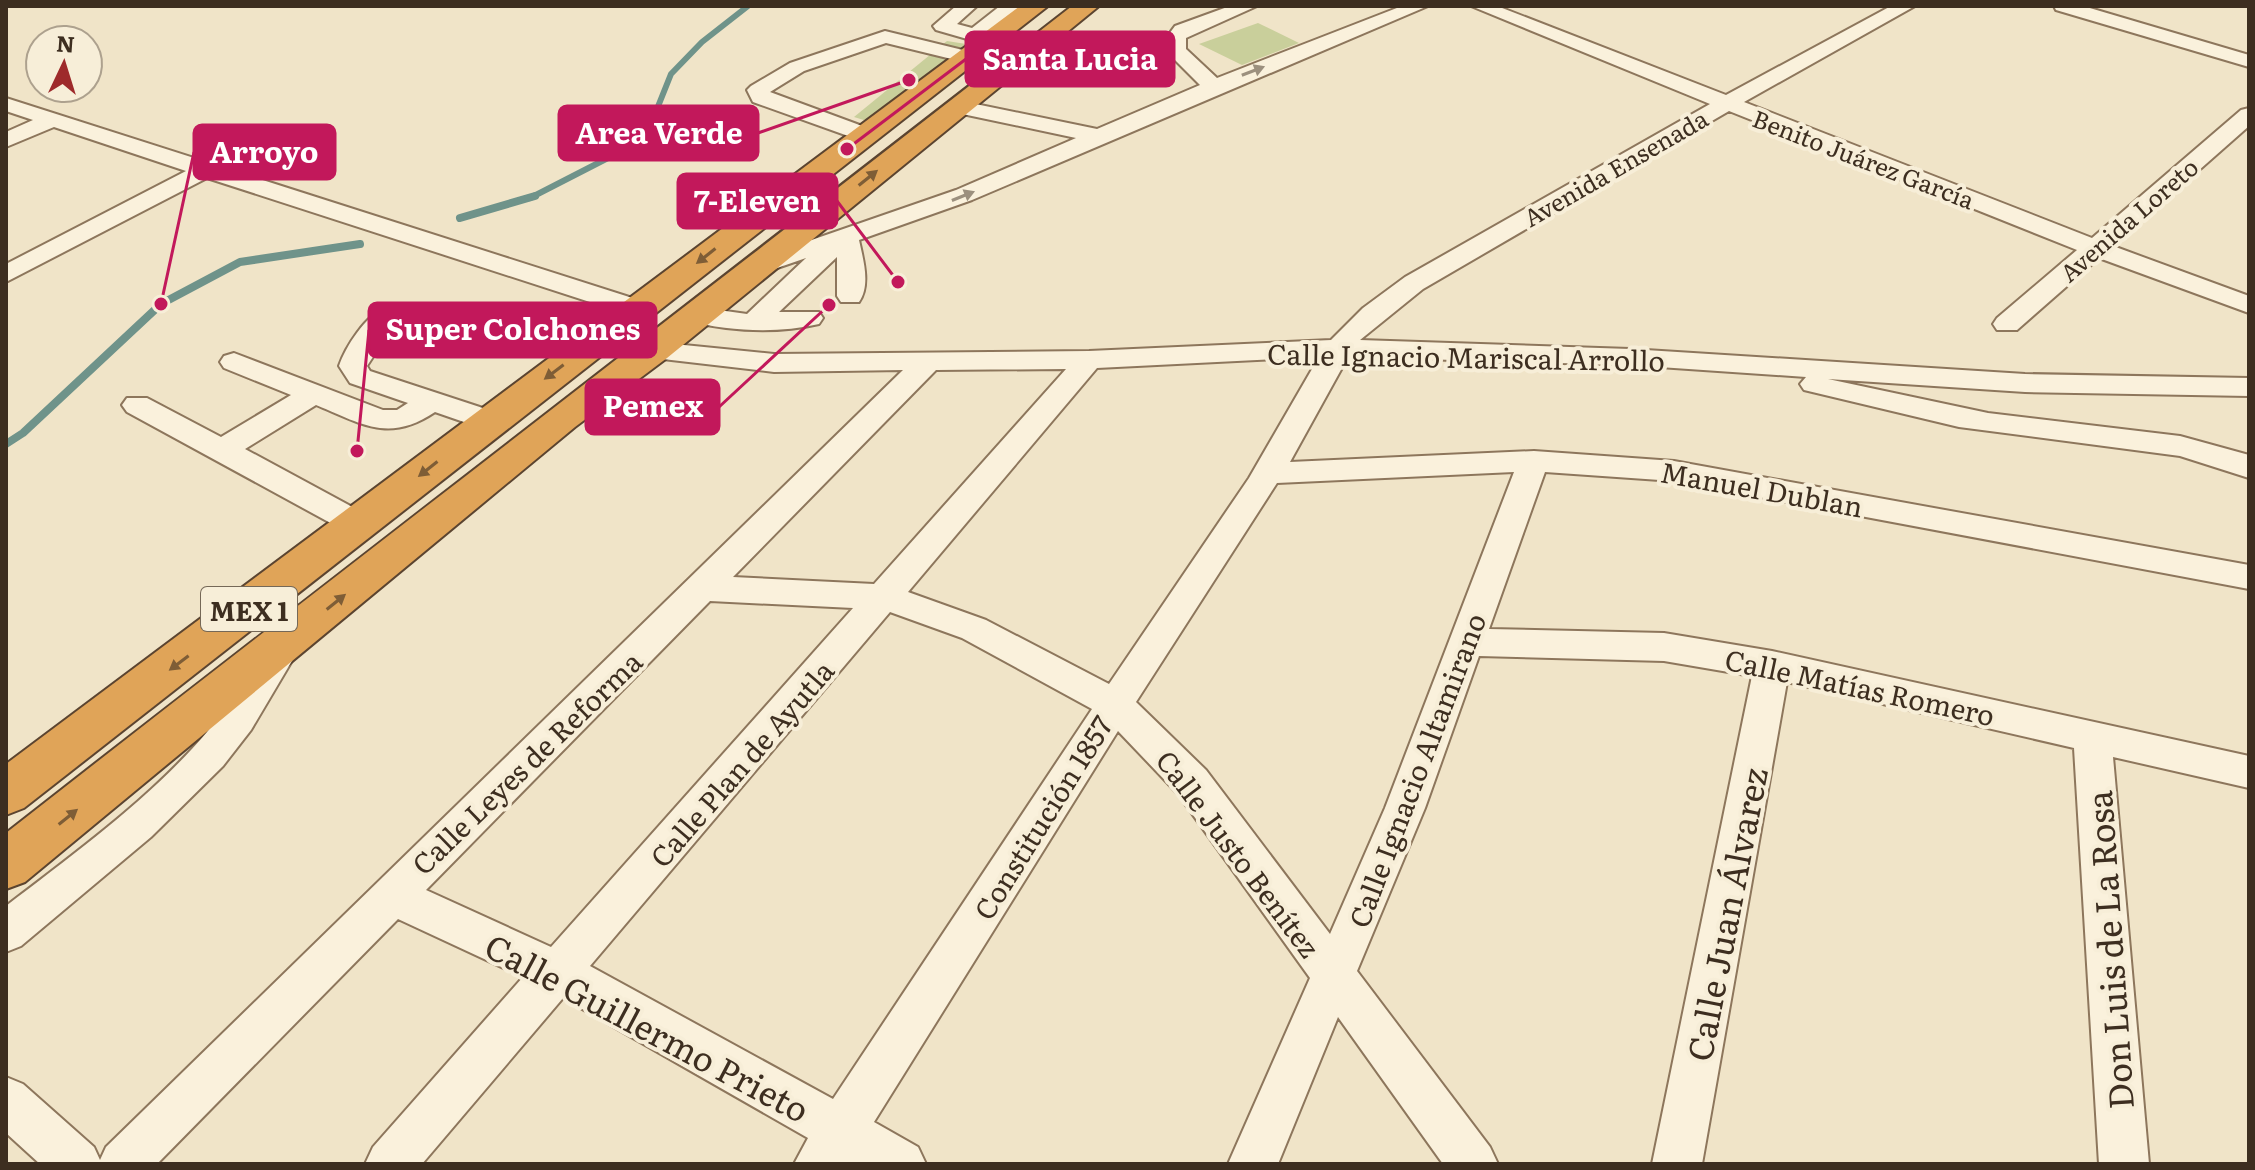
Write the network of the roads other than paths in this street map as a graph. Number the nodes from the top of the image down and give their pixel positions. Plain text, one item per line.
1 (968, 6) edge
2 (1012, 6) edge
3 (1036, 6) edge
4 (1087, 6) edge
5 (1248, 6) edge
6 (1419, 6) edge
7 (1480, 6) edge
8 (1906, 6) edge
9 (2063, 6) edge
10 (978, 44) junction
11 (2249, 61) edge
12 (1214, 87) junction
13 (6, 104) edge
14 (1726, 104) junction
15 (961, 107) junction
16 (2249, 115) edge
17 (54, 119) junction
18 (865, 135) junction
19 (1097, 136) junction
20 (6, 140) edge
21 (209, 168) junction
22 (845, 235) junction
23 (2095, 248) junction
24 (757, 267) junction
25 (6, 274) edge
26 (850, 296) dead end
27 (2249, 305) edge
28 (639, 309) junction
29 (697, 315) junction
30 (385, 317) dead end
31 (809, 318) dead end
32 (765, 323) junction
33 (2007, 324) dead end
34 (1338, 348) junction
35 (654, 350) junction
36 (1089, 360) junction
37 (929, 361) junction
38 (234, 362) dead end
39 (774, 363) junction
40 (1744, 364) junction
41 (2249, 387) edge
42 (313, 394) junction
43 (432, 401) junction
44 (137, 405) dead end
45 (561, 418) junction
46 (490, 421) junction
47 (222, 450) junction
48 (1534, 461) junction
49 (2247, 466) edge
50 (1269, 473) junction
51 (358, 524) junction
52 (2249, 577) edge
53 (705, 588) junction
54 (885, 597) junction
55 (1466, 642) junction
56 (284, 644) junction
57 (1772, 665) junction
58 (1113, 703) junction
59 (2092, 736) junction
60 (2249, 772) edge
61 (6, 793) edge
62 (6, 865) edge
63 (391, 895) junction
64 (6, 932) edge
65 (559, 972) junction
66 (1335, 978) junction
67 (6, 1101) edge
68 (830, 1146) edge
69 (77, 1164) edge
70 (123, 1164) edge
71 (390, 1164) edge
72 (901, 1164) edge
73 (1253, 1164) edge
74 (1473, 1164) edge
75 (1677, 1164) edge
76 (2124, 1164) edge

1 - 10 street
2 - 10 street
3 - 10 highway, MEX 1
4 - 15 highway, MEX 1
5 - 12 street
12 -> 6 street
7 - 14 street, Benito Juárez García
8 - 14 street, Avenida Ensenada
9 - 11 street
10 - 18 highway, MEX 1
10 - 18 street
12 - 19 street
13 - 17 street
14 - 23 street, Benito Juárez García
14 - 34 street, Avenida Ensenada
15 - 19 street
24 -> 15 highway, MEX 1
16 - 23 street, Avenida Loreto
17 - 20 street
17 - 21 street
18 -> 28 highway, MEX 1
22 -> 19 street
21 - 25 street
21 - 28 street
22 - 24 street
22 - 26 street
22 - 32 street
23 - 27 street, Benito Juárez García
23 - 33 street, Avenida Loreto
24 - 29 highway, MEX 1
28 -> 46 highway, MEX 1
29 - 32 street
29 - 35 highway, MEX 1
30 - 43 street
31 - 32 street
32 - 39 street
34 - 36 street, Calle Ignacio Mariscal Arrollo
34 - 40 street, Calle Ignacio Mariscal Arrollo
34 - 50 street, Avenida Ensenada
35 - 39 street, Calle Ignacio Mariscal Arrollo
35 - 45 highway, MEX 1
36 - 37 street, Calle Ignacio Mariscal Arrollo
36 - 54 street, Calle Plan de Ayutla
37 - 39 street, Calle Ignacio Mariscal Arrollo
37 - 53 street, Calle Leyes de Reforma
38 - 42 street
40 - 41 street, Calle Ignacio Mariscal Arrollo
40 - 49 street
42 - 43 street
42 - 47 street
43 - 46 street
44 - 47 street
45 - 46 highway
56 -> 45 highway, MEX 1
46 -> 51 highway, MEX 1
47 - 51 street
48 - 50 street, Manuel Dublan
48 - 52 street, Manuel Dublan
48 - 55 street, Calle Ignacio Altamirano
50 - 58 street, Constitución 1857
51 -> 61 highway, MEX 1
53 - 54 street, Calle Justo Benítez
53 - 63 street, Calle Leyes de Reforma
54 - 58 street, Calle Justo Benítez
54 - 65 street, Calle Plan de Ayutla
55 - 57 street, Calle Matías Romero
55 - 66 street, Calle Ignacio Altamirano
62 -> 56 highway, MEX 1
56 - 64 street
57 - 59 street, Calle Matías Romero
57 - 75 street, Calle Juan Álvarez
58 - 66 street, Calle Justo Benítez
58 - 68 street, Constitución 1857
59 - 60 street, Calle Matías Romero
59 - 76 street, Don Luis de La Rosa
63 - 65 street, Calle Guillermo Prieto
63 - 70 street, Calle Leyes de Reforma
65 - 68 street, Calle Guillermo Prieto
65 - 71 street, Calle Plan de Ayutla
66 - 73 street, Calle Ignacio Altamirano
66 - 74 street, Calle Justo Benítez
67 - 69 street
68 - 72 street, Calle Guillermo Prieto

